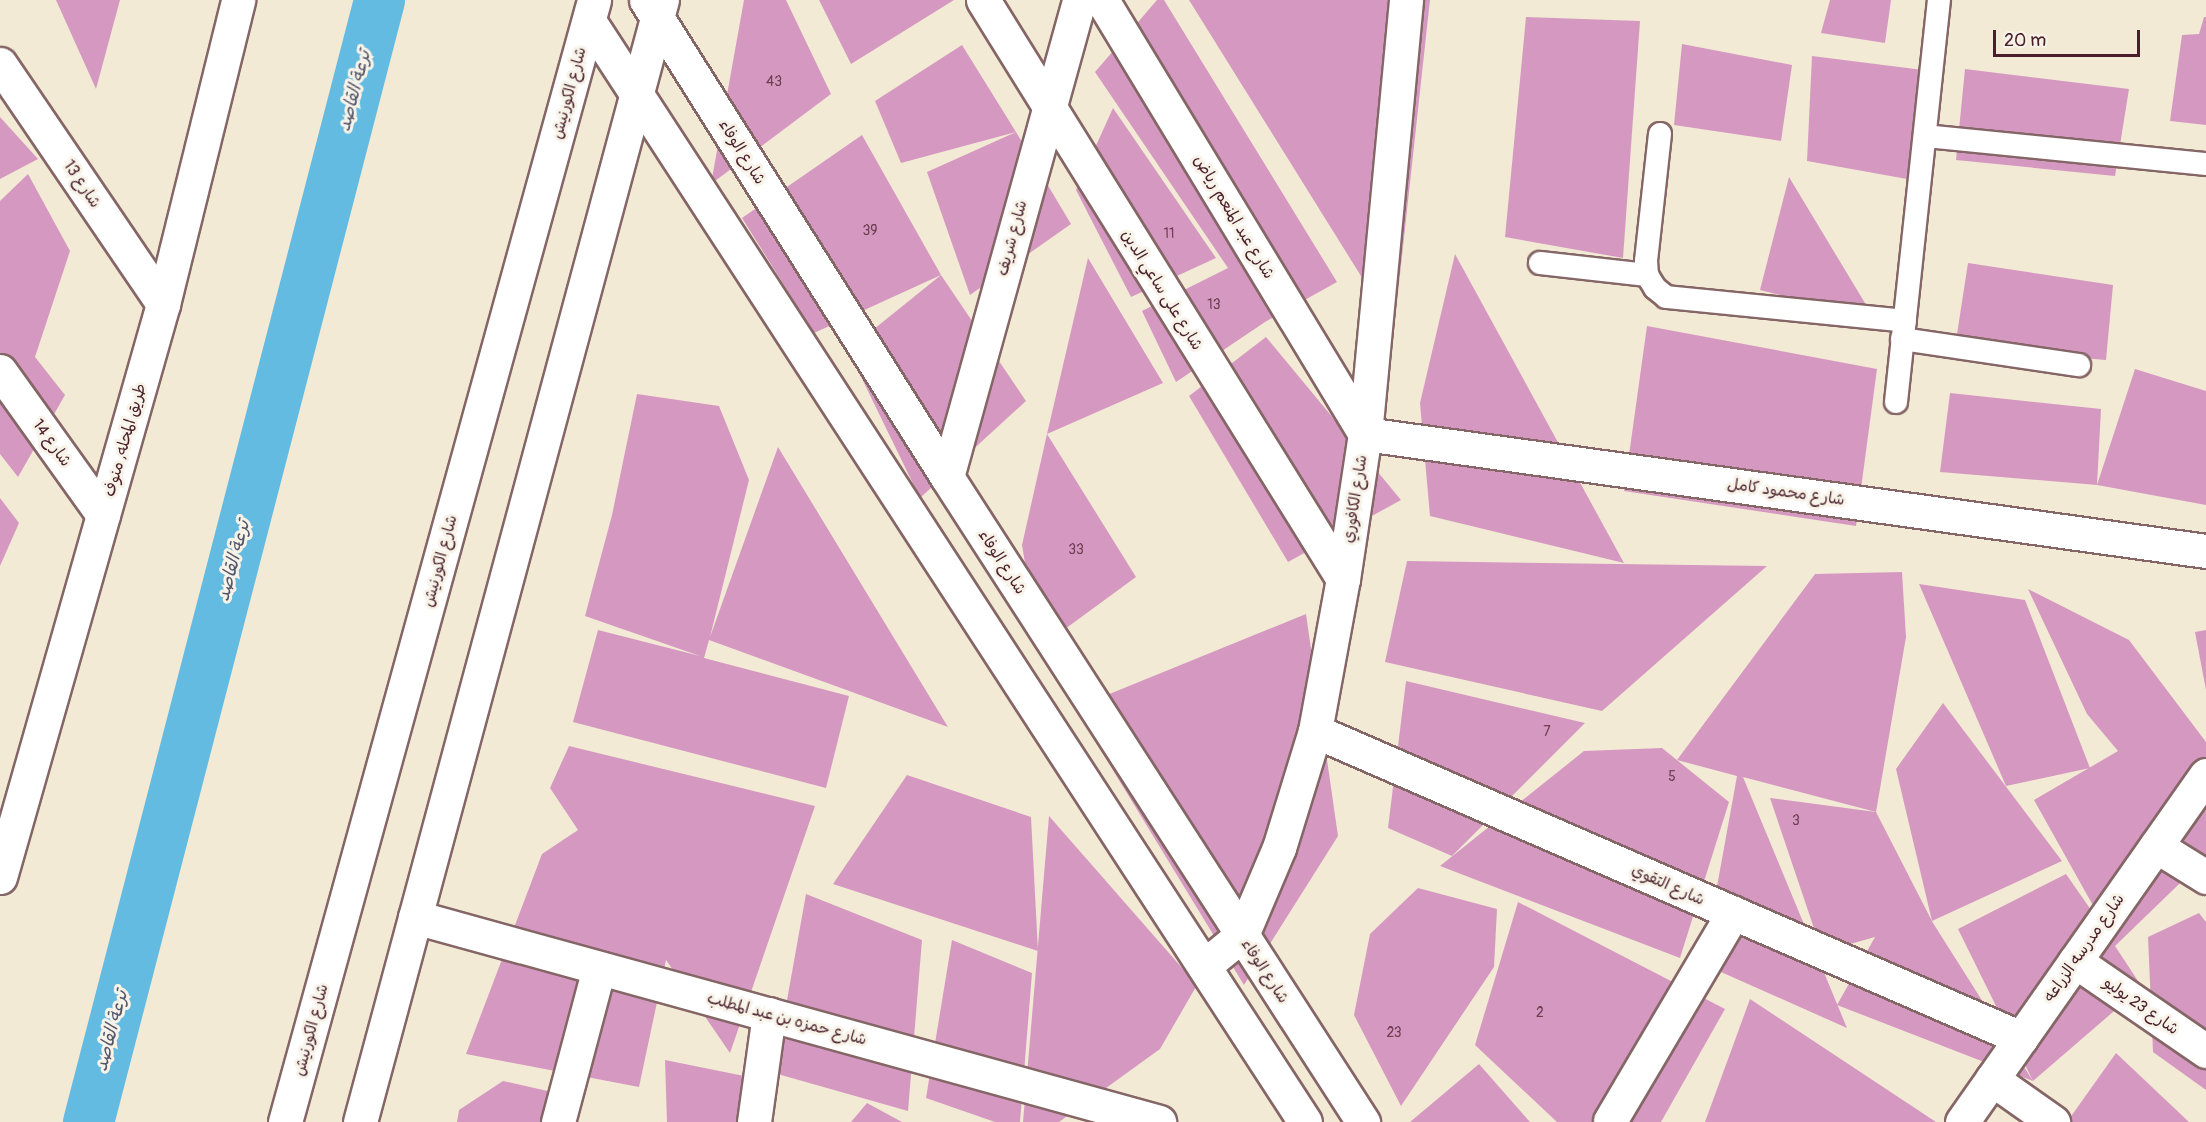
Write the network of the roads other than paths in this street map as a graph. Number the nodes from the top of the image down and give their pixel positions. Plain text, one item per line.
1 (238, 0) edge
2 (983, 0) edge
3 (1079, 0) edge
4 (1102, 0) edge
5 (1406, 0) edge
6 (1939, 0) edge
7 (655, 6) edge
8 (592, 10) edge
9 (0, 64) edge
10 (635, 92) junction
11 (1048, 108) junction
12 (1660, 134) dead end
13 (1924, 136) junction
14 (2206, 164) edge
15 (1540, 263) dead end
16 (1647, 275) junction
17 (163, 304) junction
18 (1904, 330) junction
19 (2079, 365) dead end
20 (0, 371) edge
21 (1896, 402) dead end
22 (1365, 434) junction
23 (947, 477) junction
24 (103, 515) junction
25 (2206, 551) edge
26 (1343, 579) junction
27 (1315, 731) junction
28 (2206, 775) edge
29 (2156, 846) junction
30 (2, 862) edge
31 (2206, 877) edge
32 (1733, 913) junction
33 (415, 917) junction
34 (1242, 935) junction
35 (2076, 961) junction
36 (1204, 966) junction
37 (599, 968) junction
38 (769, 1014) junction
39 (2021, 1038) junction
40 (2206, 1051) edge
41 (1992, 1079) junction
42 (1610, 1121) edge
43 (285, 1122) edge
44 (360, 1122) edge
45 (558, 1122) edge
46 (754, 1122) edge
47 (1159, 1122) edge
48 (1305, 1122) edge
49 (1363, 1122) edge
50 (1962, 1122) edge
51 (2053, 1122) edge

1 - 17 street, طريق المحله, منوف
2 - 11 street, شارع على ساعي الدين
3 - 11 street, شارع شريف
4 - 22 street, شارع عبد المنعم رياض
5 - 22 street, شارع الكافوري
6 - 13 lane
7 - 10 street
7 - 23 street, شارع الوفاء
8 - 10 street
8 - 43 street, شارع الكورنيش
9 - 17 street, شارع 13
10 - 33 street
10 - 36 street
11 - 23 street, شارع شريف
11 - 26 street, شارع على ساعي الدين
12 - 16 lane
13 - 14 lane
13 - 18 lane
15 - 16 lane
16 - 18 lane
17 - 24 street, طريق المحله, منوف
18 - 19 lane
18 - 21 lane
20 - 24 street, شارع 14
22 - 25 street, شارع محمود كامل
22 - 26 street, شارع الكافوري
23 - 34 street, شارع الوفاء
24 - 30 street, طريق المحله, منوف
26 - 27 street, شارع الكافوري
27 - 32 street, شارع التقوي
27 - 34 street, شارع الكافوري
28 - 29 street, شارع مدرسه الزراعه
29 - 31 street
29 - 35 street, شارع مدرسه الزراعه
32 - 39 street, شارع التقوي
32 - 42 street
33 - 37 street, شارع حمزه بن عبد المطلب
33 - 44 street
34 - 36 street, شارع الكافوري
34 - 49 street, شارع الوفاء
35 - 39 street, شارع مدرسه الزراعه
35 - 40 street, شارع 23 يوليو
36 - 48 street
37 - 38 street, شارع حمزه بن عبد المطلب
37 - 45 street
38 - 46 street
38 - 47 street, شارع حمزه بن عبد المطلب
39 - 41 street, شارع مدرسه الزراعه
41 - 50 street, شارع مدرسه الزراعه
41 - 51 street

